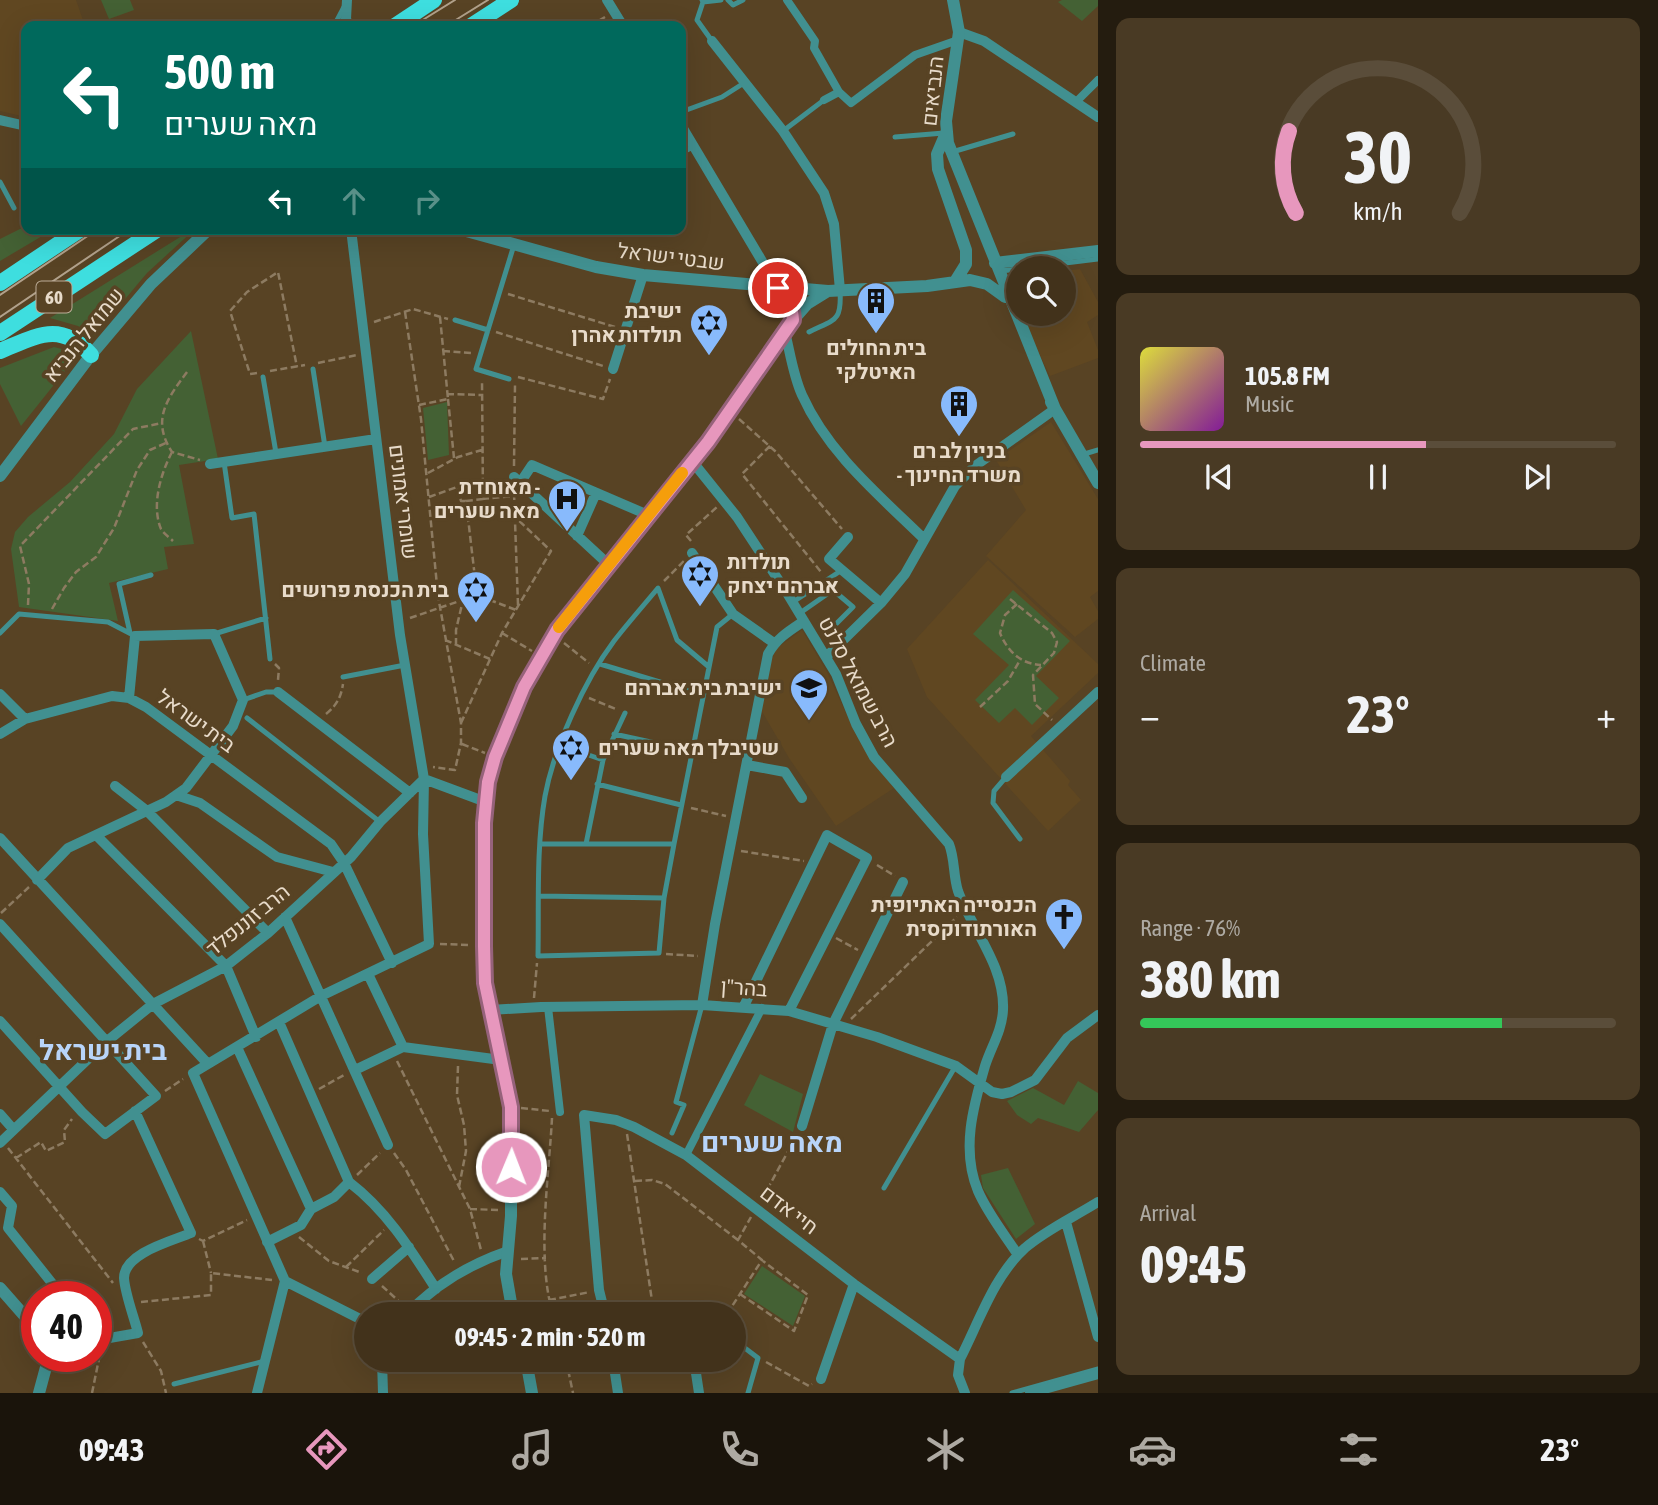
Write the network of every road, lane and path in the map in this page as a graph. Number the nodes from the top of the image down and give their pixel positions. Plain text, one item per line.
1 (434, 0) edge
2 (511, 0) edge
3 (607, 0) edge
4 (720, 0) edge
5 (728, 0) edge
6 (743, 0) edge
7 (787, 0) edge
8 (953, 0) edge
9 (347, 1) edge
10 (702, 1) edge
11 (614, 12) junction
12 (337, 21) edge
13 (347, 21) edge
14 (402, 21) edge
15 (479, 21) edge
16 (599, 21) edge
17 (620, 21) edge
18 (959, 36) junction
19 (712, 41) joint
20 (1098, 80) edge
21 (744, 83) junction
22 (839, 92) junction
23 (824, 100) joint
24 (1076, 102) junction
25 (686, 110) edge
26 (1098, 117) edge
27 (0, 120) edge
28 (21, 125) edge
29 (783, 131) junction
30 (946, 132) junction
31 (686, 134) edge
32 (1013, 134) dead end
33 (895, 137) dead end
34 (693, 147) junction
35 (686, 150) edge
36 (952, 152) junction
37 (0, 182) edge
38 (14, 208) dead end
39 (72, 235) edge
40 (149, 235) edge
41 (161, 235) edge
42 (203, 235) edge
43 (352, 235) edge
44 (480, 235) edge
45 (514, 245) junction
46 (1098, 251) edge
47 (1098, 259) edge
48 (108, 262) junction
49 (1076, 262) edge
50 (996, 267) junction
51 (1006, 268) edge
52 (643, 275) junction
53 (956, 280) junction
54 (0, 284) edge
55 (778, 288) junction
56 (500, 291) junction
57 (834, 291) junction
58 (1004, 297) junction
59 (405, 312) junction
60 (440, 317) junction
61 (455, 320) joint
62 (793, 320) junction
63 (364, 326) junction
64 (488, 330) junction
65 (625, 330) junction
66 (0, 332) edge
67 (785, 332) junction
68 (809, 332) dead end
69 (503, 334) dead end
70 (0, 351) edge
71 (443, 351) junction
72 (367, 354) junction
73 (481, 354) junction
74 (91, 355) junction
75 (298, 367) junction
76 (313, 369) dead end
77 (613, 369) junction
78 (482, 370) junction
79 (187, 372) dead end
80 (263, 377) dead end
81 (509, 379) dead end
82 (482, 394) junction
83 (447, 396) junction
84 (419, 405) junction
85 (1055, 409) junction
86 (728, 411) junction
87 (162, 423) junction
88 (376, 439) junction
89 (166, 443) junction
90 (770, 446) junction
91 (325, 447) junction
92 (482, 450) junction
93 (1098, 450) edge
94 (172, 452) junction
95 (276, 454) junction
96 (1081, 455) junction
97 (454, 458) junction
98 (692, 461) junction
99 (224, 462) junction
100 (210, 464) joint
101 (427, 473) junction
102 (0, 476) edge
103 (517, 480) junction
104 (1098, 483) edge
105 (596, 493) junction
106 (513, 496) junction
107 (429, 497) junction
108 (472, 500) junction
109 (724, 500) junction
110 (466, 501) junction
111 (648, 515) junction
112 (513, 516) junction
113 (578, 536) junction
114 (848, 537) joint
115 (924, 539) junction
116 (173, 541) dead end
117 (692, 554) junction
118 (608, 564) junction
119 (842, 570) junction
120 (151, 575) dead end
121 (828, 581) junction
122 (658, 588) junction
123 (477, 595) junction
124 (1010, 599) dead end
125 (463, 600) junction
126 (793, 602) junction
127 (881, 603) junction
128 (1017, 604) junction
129 (519, 605) junction
130 (440, 607) junction
131 (516, 610) junction
132 (733, 614) junction
133 (28, 615) junction
134 (49, 617) junction
135 (802, 617) junction
136 (266, 618) junction
137 (400, 621) dead end
138 (0, 633) edge
139 (502, 633) junction
140 (132, 634) junction
141 (214, 634) junction
142 (554, 635) junction
143 (825, 635) dead end
144 (445, 640) junction
145 (774, 643) junction
146 (456, 645) junction
147 (540, 656) junction
148 (826, 657) junction
149 (270, 659) joint
150 (490, 659) junction
151 (1020, 660) junction
152 (405, 665) junction
153 (1043, 665) junction
154 (598, 666) junction
155 (709, 667) junction
156 (343, 677) joint
157 (278, 691) junction
158 (1098, 692) edge
159 (0, 694) edge
160 (703, 695) junction
161 (582, 696) junction
162 (129, 698) junction
163 (243, 700) junction
164 (980, 707) dead end
165 (625, 713) joint
166 (247, 718) dead end
167 (25, 719) junction
168 (316, 720) junction
169 (461, 723) junction
170 (1060, 727) junction
171 (0, 734) edge
172 (614, 734) junction
173 (461, 743) junction
174 (560, 745) junction
175 (692, 751) junction
176 (211, 755) junction
177 (495, 757) junction
178 (603, 760) junction
179 (747, 765) junction
180 (444, 769) dead end
181 (1006, 777) joint
182 (424, 779) junction
183 (597, 784) junction
184 (115, 786) dead end
185 (410, 793) junction
186 (176, 795) junction
187 (802, 798) dead end
188 (486, 802) junction
189 (681, 805) junction
190 (147, 811) junction
191 (737, 818) junction
192 (380, 822) junction
193 (96, 835) junction
194 (0, 838) edge
195 (1020, 839) dead end
196 (541, 844) junction
197 (586, 844) junction
198 (674, 844) junction
199 (731, 849) junction
200 (867, 858) junction
201 (344, 863) junction
202 (814, 863) junction
203 (333, 873) junction
204 (37, 880) junction
205 (903, 882) joint
206 (540, 896) junction
207 (664, 898) junction
208 (966, 908) junction
209 (0, 915) edge
210 (285, 917) junction
211 (0, 924) edge
212 (268, 933) junction
213 (828, 934) junction
214 (429, 944) junction
215 (478, 945) dead end
216 (659, 953) junction
217 (538, 956) junction
218 (867, 956) junction
219 (710, 957) junction
220 (392, 963) junction
221 (226, 966) junction
222 (368, 974) junction
223 (321, 996) junction
224 (153, 1004) junction
225 (702, 1005) junction
226 (744, 1006) junction
227 (534, 1007) junction
228 (548, 1007) junction
229 (762, 1008) junction
230 (490, 1010) junction
231 (789, 1011) junction
232 (1098, 1015) edge
233 (0, 1021) edge
234 (279, 1023) junction
235 (838, 1025) junction
236 (256, 1037) junction
237 (106, 1042) junction
238 (237, 1047) junction
239 (402, 1047) junction
240 (392, 1052) junction
241 (459, 1054) junction
242 (501, 1060) junction
243 (207, 1063) junction
244 (956, 1066) junction
245 (355, 1070) junction
246 (193, 1073) junction
247 (981, 1084) junction
248 (60, 1087) junction
249 (310, 1094) junction
250 (156, 1096) junction
251 (511, 1107) junction
252 (135, 1111) junction
253 (556, 1111) junction
254 (82, 1112) junction
255 (0, 1114) edge
256 (625, 1124) junction
257 (802, 1126) dead end
258 (13, 1129) junction
259 (672, 1133) dead end
260 (1, 1142) edge
261 (388, 1145) junction
262 (686, 1155) junction
263 (16, 1158) junction
264 (634, 1181) junction
265 (349, 1182) junction
266 (459, 1187) junction
267 (884, 1188) dead end
268 (0, 1192) edge
269 (1098, 1202) edge
270 (311, 1209) junction
271 (470, 1209) junction
272 (501, 1210) dead end
273 (256, 1216) junction
274 (1066, 1222) junction
275 (391, 1223) junction
276 (290, 1230) junction
277 (191, 1233) junction
278 (738, 1240) dead end
279 (203, 1241) junction
280 (267, 1242) junction
281 (409, 1247) junction
282 (507, 1255) junction
283 (1018, 1255) junction
284 (546, 1258) junction
285 (483, 1259) junction
286 (762, 1260) dead end
287 (346, 1267) junction
288 (459, 1272) junction
289 (211, 1273) junction
290 (372, 1279) junction
291 (50, 1281) edge
292 (285, 1282) junction
293 (854, 1284) junction
294 (0, 1288) edge
295 (436, 1289) junction
296 (599, 1290) junction
297 (392, 1294) dead end
298 (740, 1294) dead end
299 (129, 1298) junction
300 (549, 1300) joint
301 (421, 1302) edge
302 (510, 1302) edge
303 (602, 1302) edge
304 (652, 1302) edge
305 (21, 1312) edge
306 (354, 1316) edge
307 (138, 1333) junction
308 (112, 1337) edge
309 (1098, 1337) edge
310 (746, 1349) edge
311 (758, 1358) junction
312 (960, 1359) junction
313 (265, 1361) junction
314 (1098, 1369) edge
315 (45, 1372) edge
316 (95, 1372) edge
317 (383, 1372) edge
318 (528, 1372) edge
319 (569, 1372) edge
320 (615, 1372) edge
321 (696, 1372) edge
322 (1098, 1374) edge
323 (821, 1379) joint
324 (174, 1384) dead end
325 (39, 1393) edge
326 (92, 1393) edge
327 (166, 1393) edge
328 (257, 1393) edge
329 (383, 1393) edge
330 (532, 1393) edge
331 (573, 1393) edge
332 (618, 1393) edge
333 (699, 1393) edge
334 (748, 1393) edge
335 (965, 1393) edge
336 (1012, 1393) edge
337 (1030, 1393) edge

1 - 14 highway
2 - 15 highway
3 - 11 street
4 - 10 lane
5 - 6 lane
7 - 22 street
8 - 18 street, הנביאים
9 - 12 lane
9 - 13 street
10 - 19 lane
11 - 16 path
11 - 17 street
18 - 22 street
18 - 24 street
18 - 30 street, הנביאים
19 - 21 street
20 - 24 street
21 - 25 lane
21 - 29 street
22 - 23 street
23 - 29 lane
24 - 26 street
27 - 28 street
29 - 57 street
30 - 33 lane
30 - 36 street, הנביאים
30 - 53 street
31 - 34 street
32 - 36 lane
34 - 35 lane
34 - 55 street
36 - 50 street, הנביאים
37 - 38 lane
39 - 54 highway, 60
40 - 48 highway, 60
41 - 48 highway
42 - 74 street, שמואל הנביא
43 - 63 street, שומרי אמונים
44 - 45 street, שבטי ישראל
45 - 52 street, שבטי ישראל
45 - 56 lane
46 - 50 street
47 - 49 lane
48 - 66 highway, 60
50 - 51 lane
50 - 58 street, הנביאים
50 - 85 street, הנביאים
52 - 55 street, שבטי ישראל
52 - 65 street
53 - 57 street, שבטי ישראל
53 - 58 street, שבטי ישראל
55 - 57 street, שבטי ישראל
55 - 62 street
56 - 64 lane
56 - 65 path
57 - 62 street
57 - 68 lane
58 - 85 street, הנביאים
59 - 60 path
59 - 63 path
59 - 84 path
60 - 61 path
60 - 71 path
61 - 64 lane
62 - 67 street
63 - 72 street, שומרי אמונים
64 - 73 lane
65 - 77 street
67 - 86 street
67 - 115 street
69 - 77 path
70 - 74 highway
71 - 73 path
71 - 83 path
72 - 75 path
72 - 88 street, שומרי אמונים
73 - 78 lane
74 - 102 street, שמואל הנביא
75 - 75 path
76 - 91 lane
77 - 103 path
78 - 81 lane
78 - 82 path
79 - 87 path
80 - 95 lane
82 - 83 path
82 - 92 path
83 - 84 path
83 - 97 path
84 - 101 path
85 - 96 street, הנביאים
85 - 115 street
86 - 90 path
86 - 98 street
87 - 89 path
87 - 133 path
88 - 91 street
88 - 152 street, שומרי אמונים
89 - 94 path
89 - 134 path
90 - 114 path
90 - 121 path
91 - 95 street
92 - 97 path
92 - 108 path
93 - 96 lane
94 - 100 path
94 - 116 path
95 - 99 street
96 - 104 street, הנביאים
97 - 101 path
98 - 109 street, הרב שמואל סלנט
98 - 111 street
99 - 100 street
99 - 136 lane
101 - 107 path
103 - 105 street
103 - 106 path
103 - 113 street
105 - 111 street
105 - 113 street
106 - 108 path
106 - 112 path
107 - 110 path
107 - 130 path
108 - 110 path
109 - 117 path
109 - 126 street, הרב שמואל סלנט
110 - 123 path
111 - 118 street
112 - 129 path
112 - 129 path
113 - 118 street
114 - 119 street
115 - 127 street
117 - 122 path
117 - 132 street
118 - 142 street
119 - 121 lane
119 - 127 street
120 - 140 lane
121 - 126 lane
122 - 154 lane
122 - 155 lane
123 - 125 path
123 - 131 path
124 - 128 path
125 - 130 path
125 - 146 path
126 - 135 street, הרב שמואל סלנט
127 - 148 street
128 - 151 path
128 - 153 path
129 - 131 path
130 - 137 path
130 - 144 path
131 - 139 path
132 - 145 street
132 - 155 lane
133 - 134 lane
133 - 138 lane
134 - 140 lane
135 - 143 lane
135 - 145 street
135 - 148 street, הרב שמואל סלנט
136 - 141 lane
136 - 149 lane
139 - 147 path
139 - 150 path
140 - 141 street
140 - 162 street
141 - 163 street
142 - 147 street
142 - 154 path
144 - 146 path
144 - 169 path
145 - 179 street
146 - 150 path
147 - 177 street
148 - 208 street, הרב שמואל סלנט
149 - 157 path
150 - 169 path
151 - 153 path
151 - 164 path
152 - 156 lane
152 - 182 street, שומרי אמונים
153 - 170 path
154 - 160 lane
154 - 161 lane
155 - 160 lane
156 - 168 path
157 - 163 lane
157 - 168 street
158 - 170 street
159 - 167 street
160 - 175 lane
161 - 165 path
161 - 174 lane
162 - 167 street, בית ישראל
162 - 176 street, בית ישראל
163 - 176 street
165 - 172 lane
166 - 192 lane
167 - 171 street, בית ישראל
168 - 185 street
169 - 173 path
170 - 181 street
172 - 175 lane
172 - 178 lane
173 - 177 path
173 - 180 path
174 - 178 lane
174 - 196 lane
175 - 189 lane
176 - 186 street
176 - 201 street, בית ישראל
177 - 188 street
178 - 183 lane
179 - 187 street
179 - 191 street
181 - 195 lane
182 - 185 street, הרב זוננפלד
182 - 188 street
182 - 214 street, שומרי אמונים
183 - 189 lane
183 - 197 lane
184 - 190 street
185 - 192 street, הרב זוננפלד
186 - 190 street
186 - 203 street
188 - 230 street
189 - 191 path
189 - 198 lane
190 - 193 street
190 - 212 street
191 - 199 street
192 - 201 street, הרב זוננפלד
193 - 204 street
193 - 221 street
194 - 204 street
196 - 197 lane
196 - 206 lane
197 - 198 lane
198 - 207 lane
199 - 202 path
199 - 219 street
200 - 202 street
200 - 205 path
200 - 213 street
201 - 203 street, הרב זוננפלד
201 - 220 street, בית ישראל
202 - 226 street
203 - 210 street, הרב זוננפלד
204 - 209 path
204 - 224 street
205 - 218 street
206 - 207 lane
206 - 217 lane
207 - 216 lane
208 - 235 path
208 - 247 street, הרב שמואל סלנט
210 - 212 street, הרב זוננפלד
210 - 223 street
211 - 237 street
212 - 221 street, הרב זוננפלד
213 - 218 path
213 - 231 street
214 - 215 path
214 - 220 street
216 - 217 lane
216 - 219 path
217 - 227 path
218 - 235 street
219 - 225 street
220 - 222 street
221 - 224 street, הרב זוננפלד
221 - 236 street
222 - 223 street
222 - 239 street
223 - 234 street
223 - 245 street
224 - 237 street, הרב זוננפלד
224 - 243 street
225 - 226 street, בהר"ן
225 - 228 street, בהר"ן
225 - 259 lane
226 - 229 street, בהר"ן
227 - 228 street, בהר"ן
227 - 230 street, בהר"ן
228 - 253 street
229 - 231 street, בהר"ן
229 - 262 street
230 - 242 street
231 - 235 street, בהר"ן
232 - 247 street
233 - 248 street
234 - 236 street
234 - 249 street
235 - 244 street, בהר"ן
235 - 257 street
236 - 238 street
237 - 248 street, הרב זוננפלד
237 - 250 street
238 - 243 street
238 - 270 street
239 - 240 street
239 - 241 street
240 - 245 street
240 - 266 path
241 - 242 street
241 - 266 path
242 - 251 street
243 - 246 street
244 - 247 street, בהר"ן
244 - 267 lane
245 - 249 path
245 - 261 street
246 - 250 path
246 - 273 street
247 - 283 street, הרב שמואל סלנט
248 - 254 street
248 - 258 street, הרב זוננפלד
249 - 265 street
250 - 252 street
251 - 253 path
251 - 282 street
252 - 254 street
252 - 277 street
253 - 284 path
254 - 263 path
255 - 258 street
256 - 262 street, חיי אדם
256 - 264 path
256 - 296 street, חיי אדם
258 - 260 street, הרב זוננפלד
260 - 263 path
261 - 265 path
261 - 288 path
262 - 293 street, חיי אדם
263 - 299 path
264 - 278 path
264 - 304 path
265 - 270 street
265 - 275 street
266 - 271 path
268 - 291 street
269 - 274 street
270 - 276 street
271 - 272 path
271 - 285 path
273 - 279 path
273 - 280 street
274 - 283 street
274 - 309 street
275 - 281 street
275 - 287 path
276 - 280 street
276 - 287 path
277 - 279 path
277 - 299 street
279 - 289 path
280 - 292 street
281 - 290 street
281 - 295 street
282 - 284 path
282 - 285 street
282 - 302 street
283 - 312 street
284 - 300 path
285 - 288 street
286 - 298 path
287 - 290 path
288 - 295 street
289 - 292 path
289 - 299 path
290 - 297 path
292 - 306 street
292 - 313 street
293 - 312 street, חיי אדם
293 - 323 street
294 - 305 street
295 - 301 street
296 - 300 path
296 - 303 street
299 - 307 street
307 - 308 street
307 - 327 path
310 - 311 lane
311 - 323 path
311 - 334 lane
312 - 335 street
313 - 324 lane
313 - 328 street
314 - 336 lane
315 - 325 street
316 - 326 path
317 - 329 street
318 - 330 street
319 - 331 path
320 - 332 street
321 - 333 street
322 - 337 street

